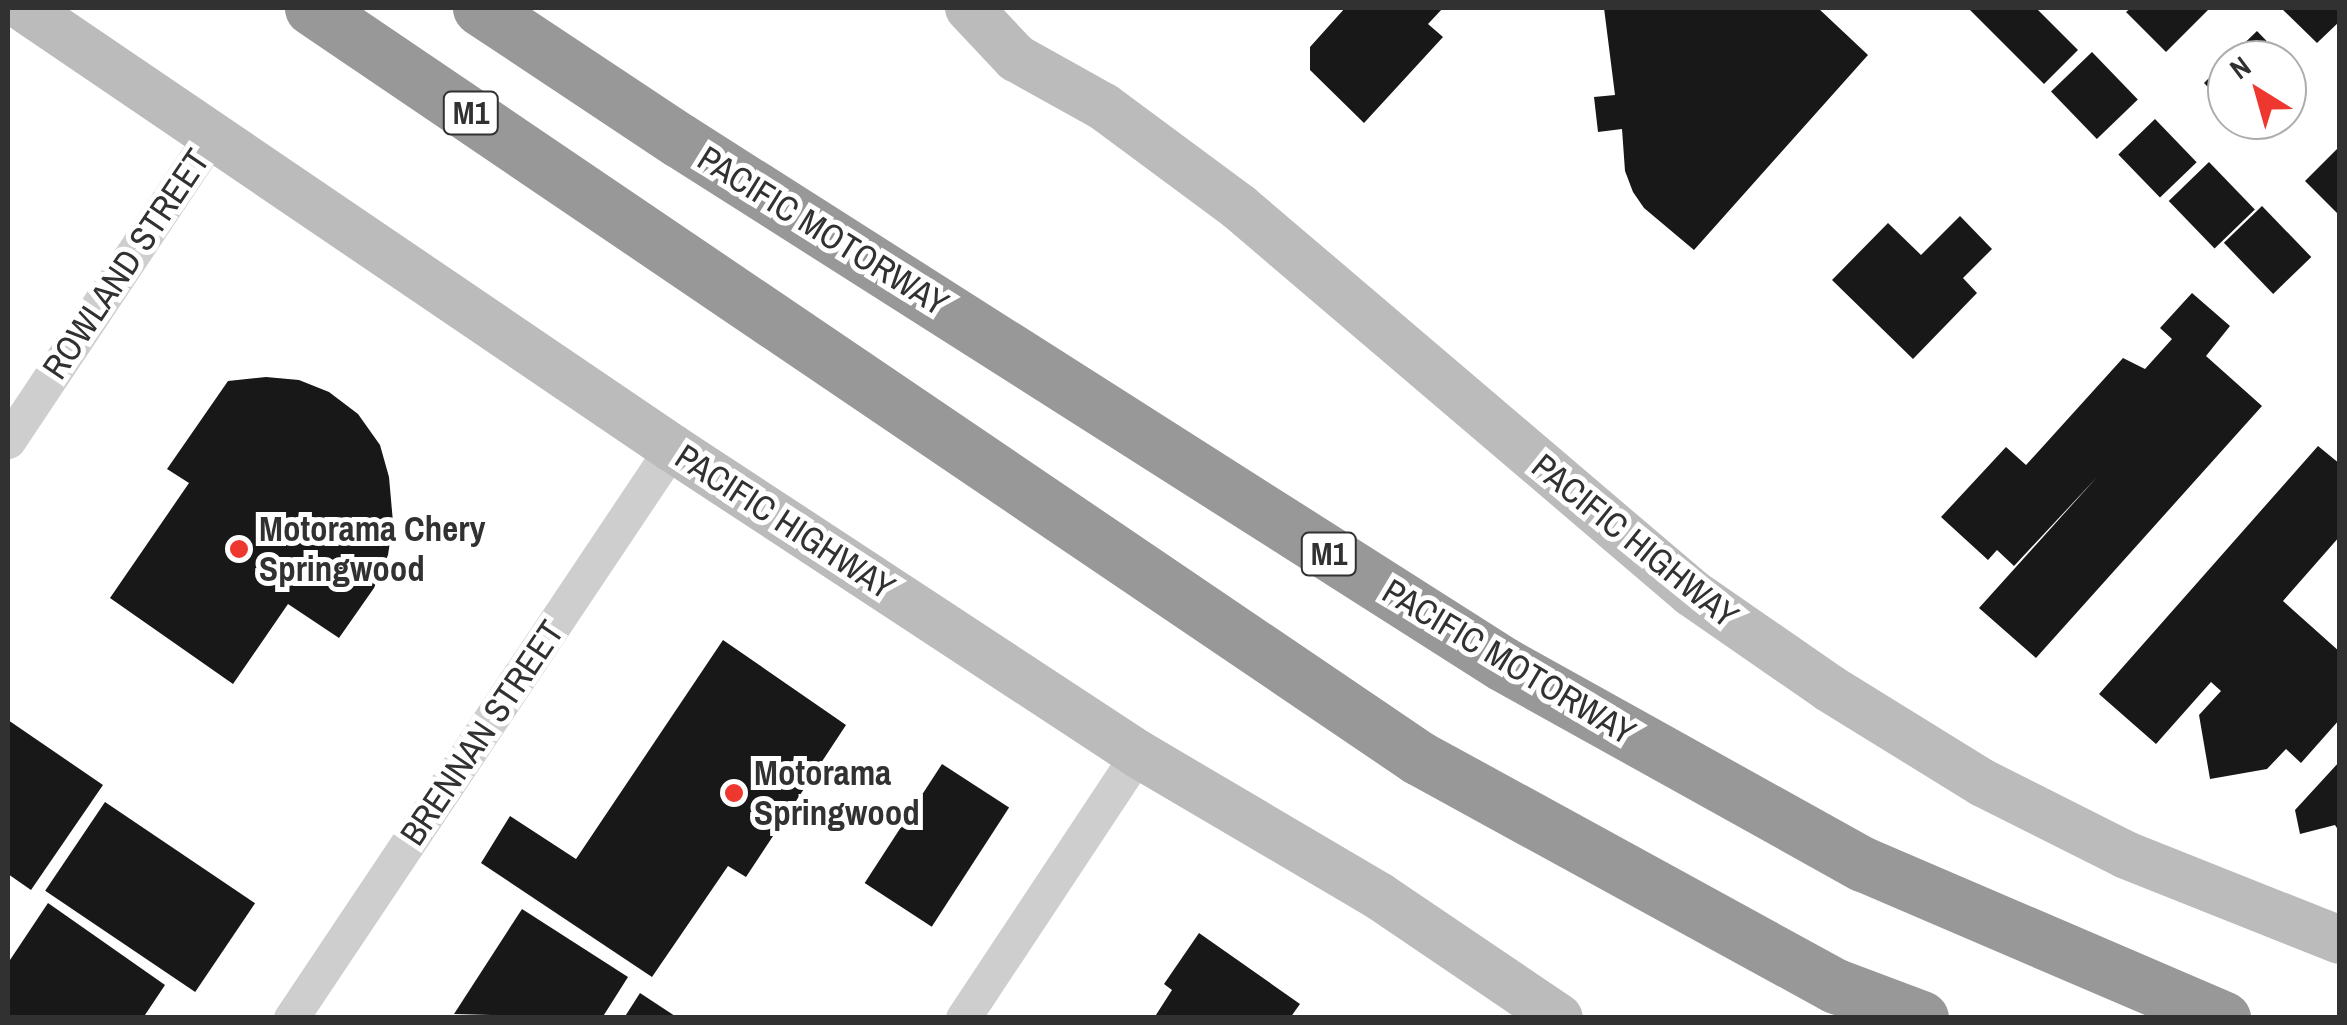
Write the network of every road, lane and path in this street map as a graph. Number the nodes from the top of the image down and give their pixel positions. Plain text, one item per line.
1 (24, 8) edge
2 (312, 8) edge
3 (480, 8) edge
4 (983, 18) edge
5 (211, 137) junction
6 (8, 442) edge
7 (672, 448) junction
8 (1138, 754) junction
9 (2340, 940) edge
10 (291, 1018) edge
11 (963, 1018) edge
12 (1559, 1018) edge
13 (1921, 1018) edge
14 (2223, 1018) edge

1 - 5 street, PACIFIC HIGHWAY
2 - 13 highway, M1
3 - 14 highway, PACIFIC MOTORWAY / M1
4 - 9 street, PACIFIC HIGHWAY
5 - 6 street, ROWLAND STREET
5 - 7 street, PACIFIC HIGHWAY
7 - 8 street, PACIFIC HIGHWAY
7 - 10 street, BRENNAN STREET
8 - 11 street
8 - 12 street, PACIFIC HIGHWAY

